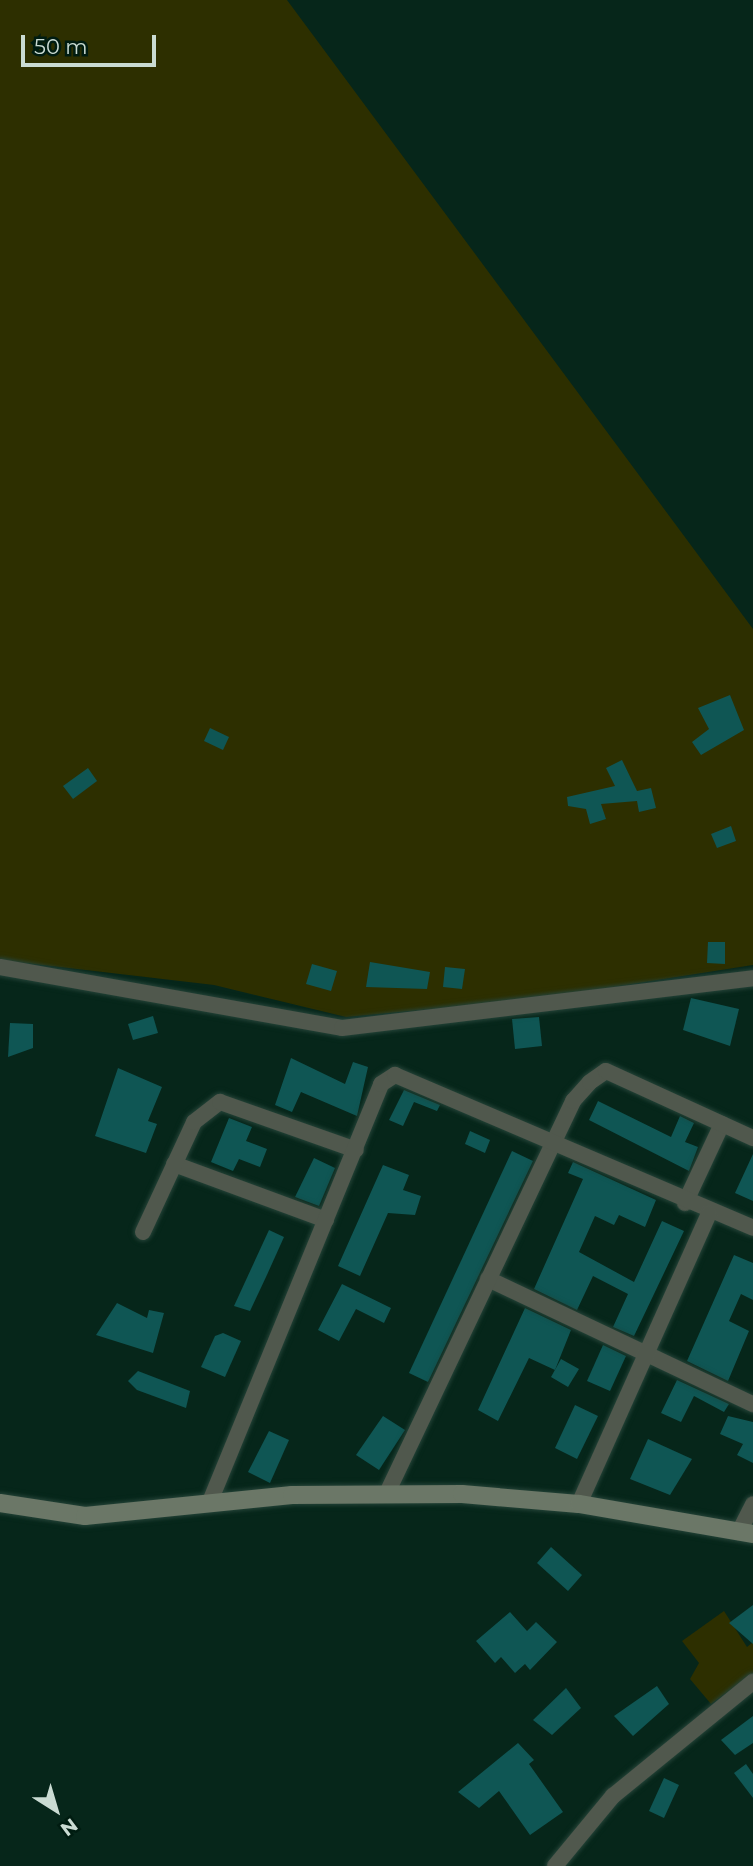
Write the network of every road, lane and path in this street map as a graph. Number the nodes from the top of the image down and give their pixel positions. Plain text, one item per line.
1 (0, 967) edge
2 (753, 978) edge
3 (722, 1124) junction
4 (753, 1138) edge
5 (555, 1143) junction
6 (356, 1150) junction
7 (174, 1164) junction
8 (685, 1203) junction
9 (709, 1214) junction
10 (326, 1220) junction
11 (753, 1228) edge
12 (143, 1232) dead end
13 (488, 1279) junction
14 (646, 1352) junction
15 (753, 1404) edge
16 (388, 1491) junction
17 (0, 1503) edge
18 (209, 1504) junction
19 (579, 1504) junction
20 (753, 1504) edge
21 (746, 1533) edge
22 (753, 1682) edge
23 (555, 1866) edge

1 - 2 street
3 - 4 street
3 - 5 street
3 - 8 street
5 - 6 street
5 - 8 street
5 - 13 street
6 - 7 street
6 - 10 street
7 - 10 street
7 - 12 street
8 - 9 street
9 - 11 street
9 - 14 street
10 - 18 street
13 - 14 street
13 - 16 street
14 - 15 street
14 - 19 street
16 - 18 street
16 - 19 street
17 - 18 street
19 - 21 street
20 - 21 street
22 - 23 street

